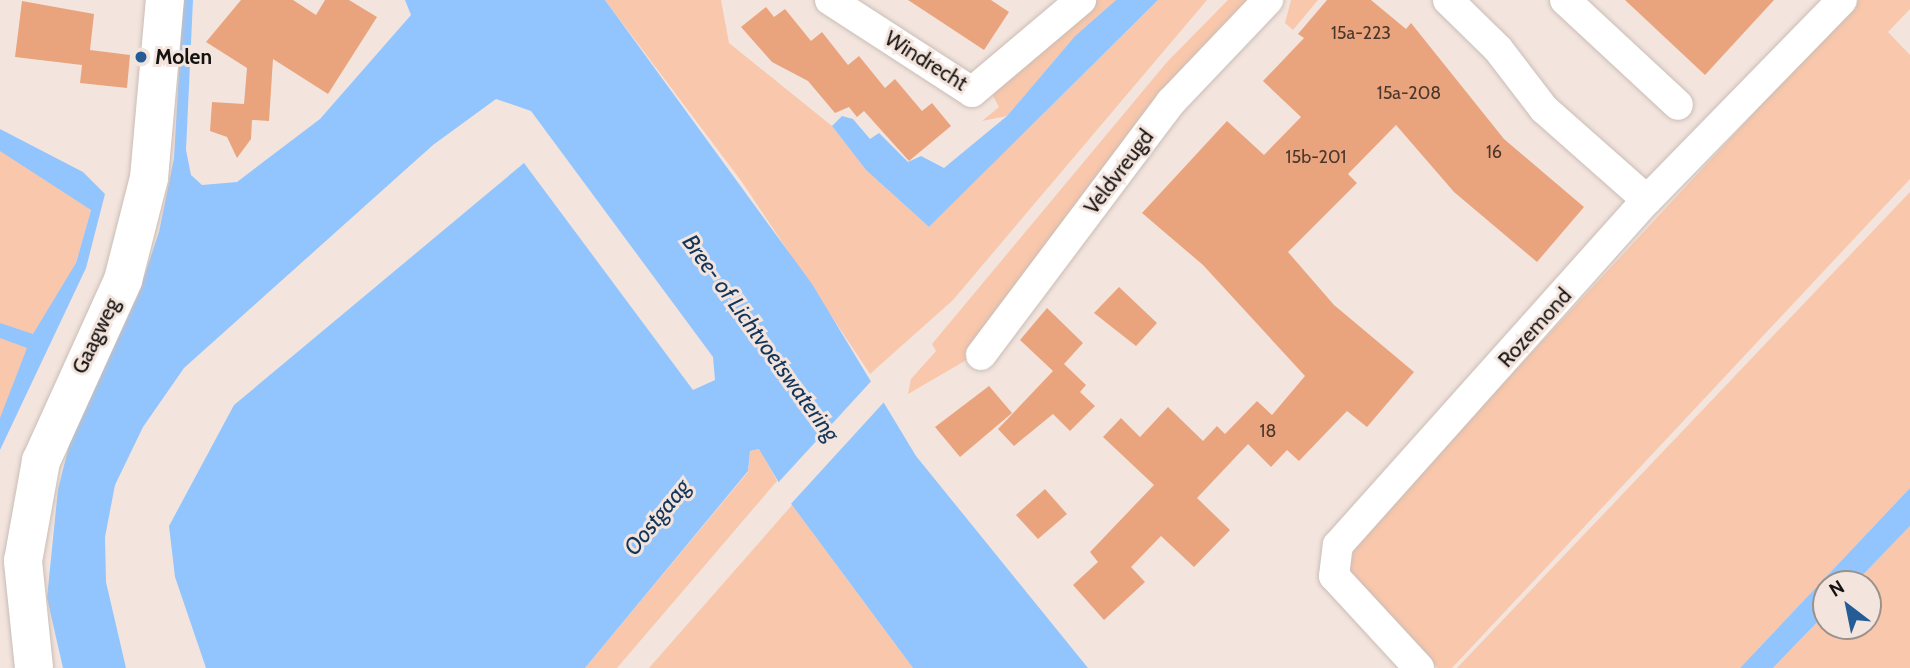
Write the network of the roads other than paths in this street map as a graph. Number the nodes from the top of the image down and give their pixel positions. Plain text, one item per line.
1 (165, 0) edge
2 (830, 0) edge
3 (1081, 0) edge
4 (1269, 0) edge
5 (1448, 0) edge
6 (1565, 0) edge
7 (1842, 0) edge
8 (1678, 106) dead end
9 (1647, 200) junction
10 (981, 355) dead end
11 (34, 668) edge
12 (1419, 668) edge

1 - 11 main road, Gaagweg
2 - 3 street, Windrecht
4 - 10 street, Veldvreugd
5 - 9 street
6 - 8 street
7 - 9 street, Rozemond
9 - 12 street, Rozemond

